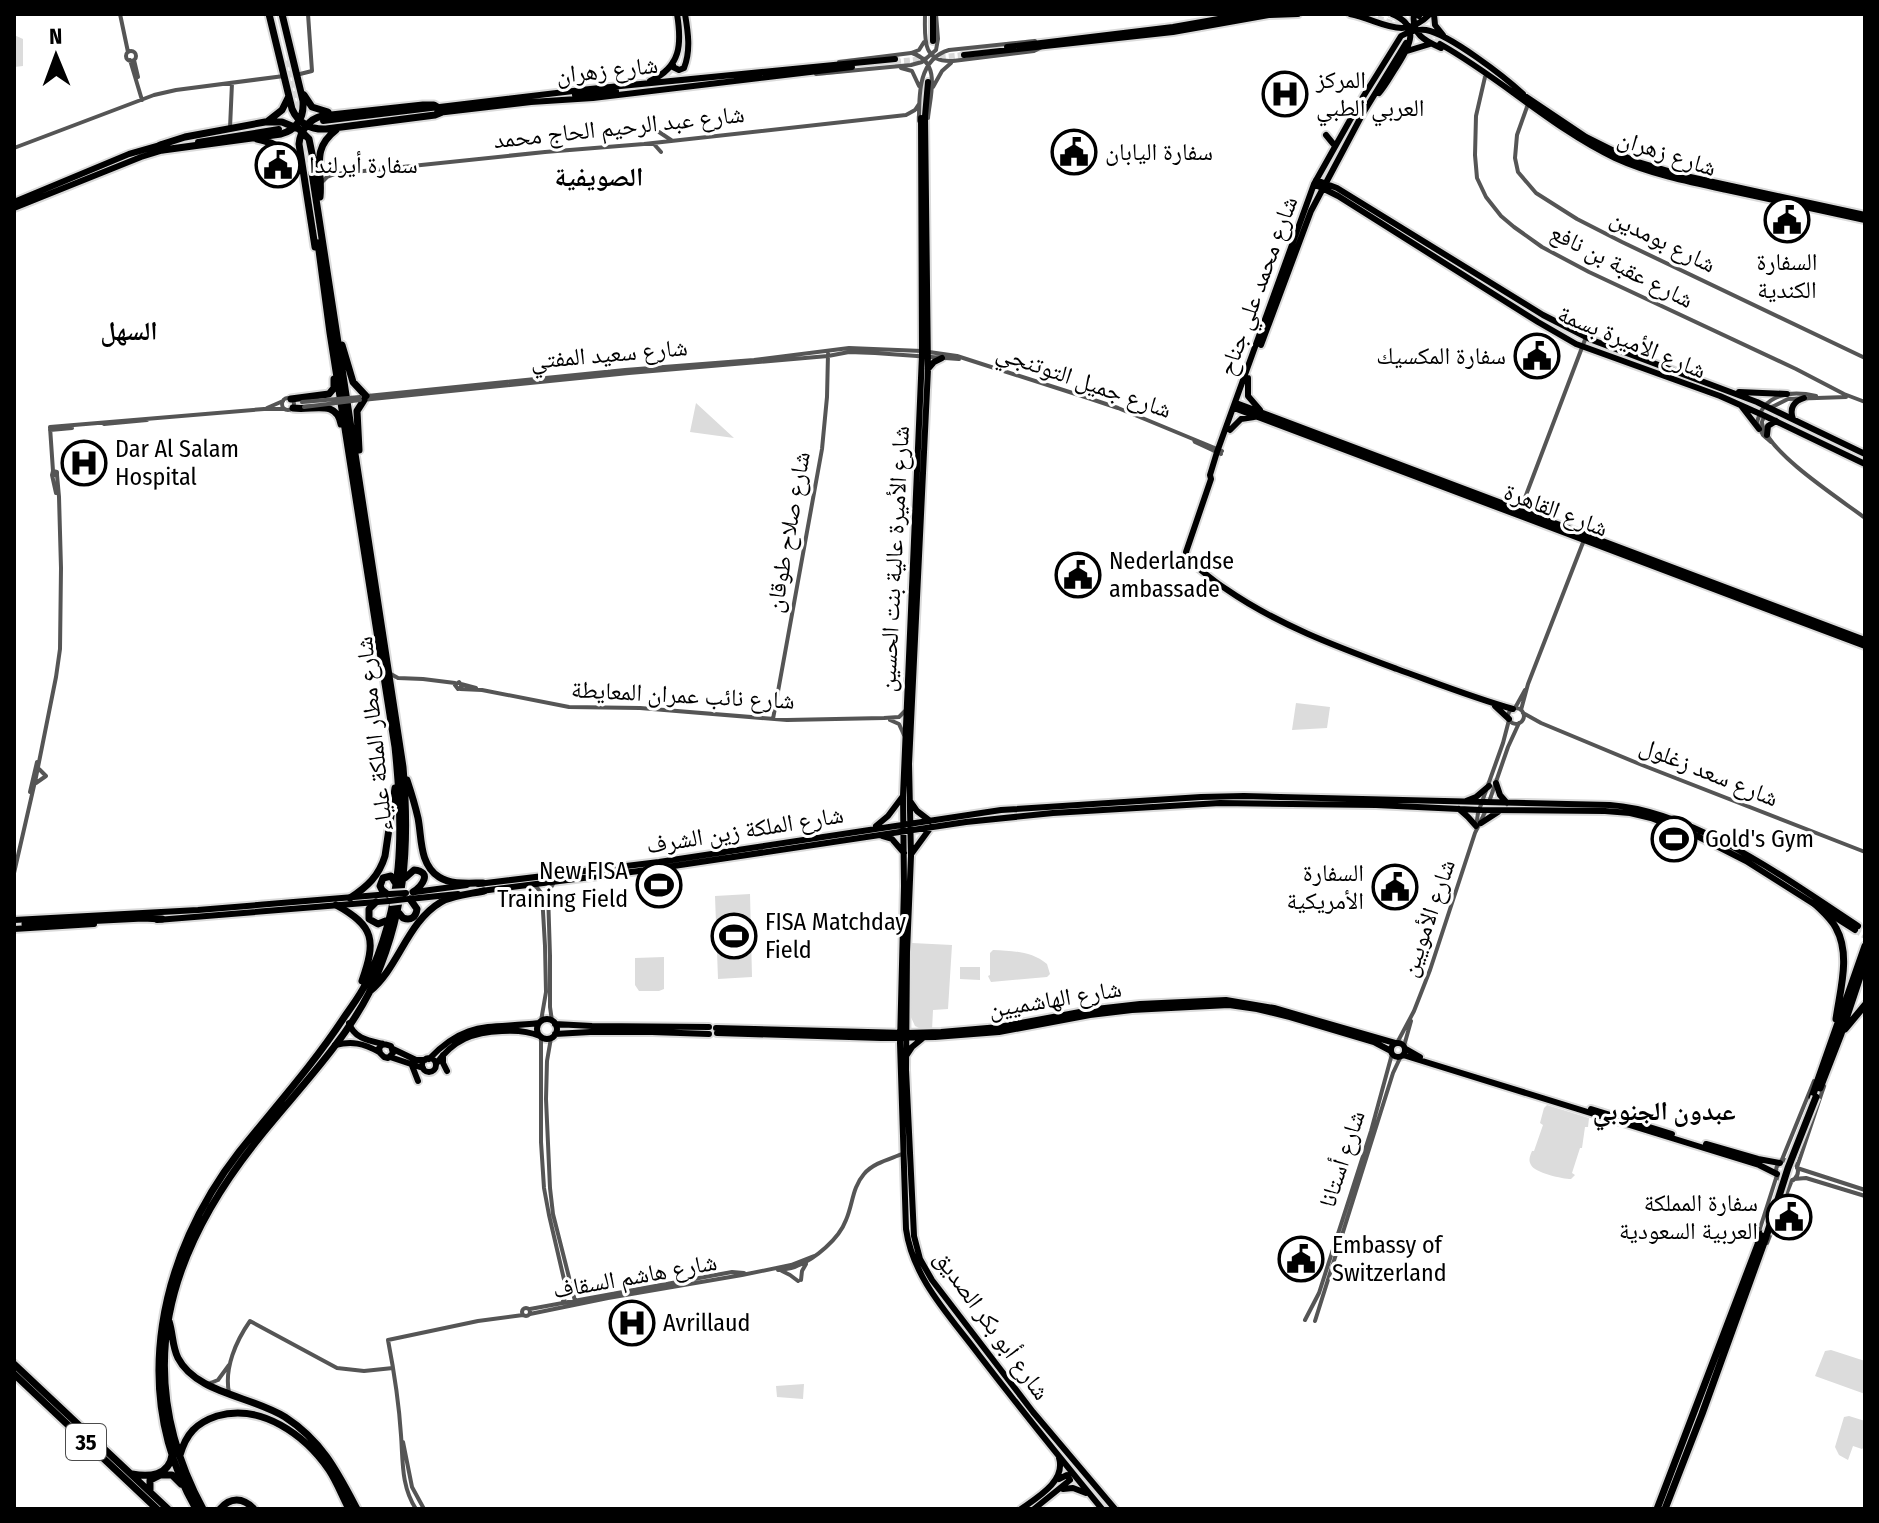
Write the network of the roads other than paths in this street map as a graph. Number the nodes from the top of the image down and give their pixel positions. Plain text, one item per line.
1 (120, 14) edge
2 (276, 14) edge
3 (308, 14) edge
4 (681, 14) edge
5 (931, 14) edge
6 (1247, 14) edge
7 (1298, 14) edge
8 (1350, 14) edge
9 (1392, 14) edge
10 (1270, 15) edge
11 (1424, 15) edge
12 (1379, 22) junction
13 (1412, 29) junction
14 (931, 40) junction
15 (1443, 42) junction
16 (1430, 44) junction
17 (1044, 45) junction
18 (1405, 45) junction
19 (688, 49) junction
20 (956, 49) junction
21 (1392, 51) junction
22 (911, 53) junction
23 (964, 53) tunnel mouth
24 (933, 56) junction
25 (287, 61) tunnel mouth
26 (953, 61) junction
27 (676, 62) junction
28 (895, 62) junction
29 (926, 63) junction
30 (809, 71) junction
31 (296, 75) junction
32 (284, 76) junction
33 (1485, 77) junction
34 (695, 79) junction
35 (926, 82) dead end
36 (232, 83) junction
37 (644, 86) junction
38 (300, 89) junction
39 (932, 90) junction
40 (920, 92) junction
41 (288, 96) junction
42 (143, 99) junction
43 (557, 100) junction
44 (1525, 100) junction
45 (919, 104) junction
46 (439, 110) junction
47 (1359, 113) junction
48 (342, 114) junction
49 (265, 122) junction
50 (323, 122) tunnel mouth
51 (301, 126) junction
52 (230, 128) junction
53 (279, 128) dead end
54 (339, 128) junction
55 (659, 132) dead end
56 (1326, 135) dead end
57 (251, 138) junction
58 (673, 141) junction
59 (653, 143) junction
60 (1335, 146) junction
61 (161, 147) junction
62 (14, 148) edge
63 (923, 149) junction
64 (661, 152) dead end
65 (1335, 168) junction
66 (308, 175) junction
67 (1315, 182) junction
68 (321, 184) junction
69 (1324, 186) junction
70 (1337, 192) junction
71 (320, 197) junction
72 (14, 205) edge
73 (1311, 211) junction
74 (1865, 217) edge
75 (325, 277) junction
76 (333, 333) junction
77 (1586, 337) junction
78 (1582, 346) junction
79 (925, 353) junction
80 (828, 354) junction
81 (942, 358) junction
82 (961, 358) junction
83 (1865, 358) edge
84 (928, 369) junction
85 (1248, 378) junction
86 (1727, 390) junction
87 (1787, 394) junction
88 (1844, 396) junction
89 (1818, 397) junction
90 (363, 398) junction
91 (1804, 398) junction
92 (1865, 402) edge
93 (290, 404) junction
94 (1740, 405) junction
95 (1237, 406) junction
96 (1766, 407) junction
97 (1260, 414) junction
98 (1762, 414) junction
99 (1793, 419) junction
100 (1776, 421) junction
101 (1759, 429) junction
102 (1230, 430) junction
103 (1767, 435) junction
104 (1773, 443) junction
105 (1220, 452) junction
106 (1865, 454) edge
107 (354, 464) junction
108 (1865, 464) edge
109 (1519, 512) junction
110 (1865, 518) edge
111 (1584, 539) junction
112 (1865, 643) edge
113 (910, 666) junction
114 (389, 673) junction
115 (401, 678) junction
116 (1528, 684) junction
117 (392, 687) junction
118 (1492, 704) junction
119 (1514, 708) junction
120 (906, 710) junction
121 (1522, 711) junction
122 (884, 718) junction
123 (773, 719) junction
124 (1509, 719) junction
125 (1519, 723) junction
126 (1541, 723) junction
127 (905, 738) junction
128 (38, 760) junction
129 (38, 766) junction
130 (400, 769) junction
131 (1492, 784) junction
132 (34, 785) junction
133 (906, 797) junction
134 (30, 798) junction
135 (1459, 806) junction
136 (1484, 807) junction
137 (1506, 807) junction
138 (930, 824) junction
139 (907, 827) junction
140 (1477, 827) junction
141 (872, 828) junction
142 (862, 836) junction
143 (1865, 852) edge
144 (907, 854) junction
145 (14, 873) edge
146 (404, 880) junction
147 (554, 882) junction
148 (535, 885) junction
149 (397, 887) junction
150 (483, 887) junction
151 (545, 894) junction
152 (389, 896) junction
153 (409, 896) junction
154 (350, 898) junction
155 (376, 902) junction
156 (1814, 903) junction
157 (336, 905) junction
158 (398, 912) junction
159 (390, 918) junction
160 (162, 919) junction
161 (14, 920) edge
162 (25, 924) dead end
163 (14, 929) edge
164 (1865, 938) edge
165 (1865, 946) edge
166 (1863, 959) edge
167 (364, 993) junction
168 (1865, 1005) edge
169 (903, 1017) junction
170 (540, 1022) junction
171 (554, 1022) junction
172 (349, 1023) junction
173 (713, 1030) junction
174 (1837, 1034) junction
175 (881, 1035) junction
176 (923, 1035) junction
177 (553, 1036) junction
178 (903, 1036) junction
179 (541, 1037) junction
180 (383, 1044) junction
181 (335, 1045) junction
182 (393, 1049) junction
183 (1401, 1049) junction
184 (379, 1052) junction
185 (1392, 1052) junction
186 (443, 1053) junction
187 (903, 1055) junction
188 (390, 1057) junction
189 (427, 1059) junction
190 (1830, 1062) junction
191 (411, 1063) junction
192 (436, 1064) junction
193 (423, 1068) junction
194 (1821, 1069) junction
195 (447, 1071) dead end
196 (418, 1081) dead end
197 (1814, 1097) junction
198 (905, 1126) junction
199 (1787, 1149) junction
200 (902, 1154) junction
201 (1800, 1154) junction
202 (1781, 1162) junction
203 (1797, 1167) junction
204 (1777, 1174) junction
205 (1793, 1179) junction
206 (546, 1183) junction
207 (1773, 1189) junction
208 (1787, 1191) junction
209 (1865, 1193) edge
210 (814, 1256) junction
211 (1756, 1258) junction
212 (807, 1261) junction
213 (769, 1270) junction
214 (775, 1270) junction
215 (747, 1274) junction
216 (575, 1301) junction
217 (562, 1303) junction
218 (526, 1312) junction
219 (168, 1320) junction
220 (1305, 1320) dead end
221 (1315, 1321) dead end
222 (14, 1364) edge
223 (229, 1365) junction
224 (393, 1368) junction
225 (14, 1374) edge
226 (206, 1385) junction
227 (229, 1393) junction
228 (402, 1440) junction
229 (1055, 1451) junction
230 (176, 1455) junction
231 (130, 1474) junction
232 (189, 1489) junction
233 (1053, 1489) junction
234 (151, 1494) junction
235 (1093, 1498) junction
236 (157, 1509) edge
237 (168, 1509) edge
238 (196, 1509) edge
239 (203, 1509) edge
240 (220, 1509) edge
241 (254, 1509) edge
242 (349, 1509) edge
243 (357, 1509) edge
244 (416, 1509) edge
245 (424, 1509) edge
246 (706, 1509) edge
247 (758, 1509) edge
248 (1021, 1509) edge
249 (1034, 1509) edge
250 (1102, 1509) edge
251 (1115, 1509) edge
252 (1657, 1509) edge
253 (1665, 1509) edge

1 - 42 street
2 - 25 highway
2 - 31 highway
2 - 32 highway
3 - 31 street
4 - 19 main road
4 - 27 main road
5 - 14 main road
6 - 17 main road
7 - 10 main road
8 - 12 main road
9 - 13 main road
10 - 17 main road
11 - 13 main road
11 - 13 main road
11 - 15 main road
12 - 13 main road
12 - 21 main road
13 - 15 main road
13 - 16 main road
13 - 18 main road, شارع محمد علي جناح
13 - 21 main road, شارع محمد علي جناح
14 - 20 street
14 - 22 street
14 - 24 street
14 - 24 street
15 - 44 main road
16 - 18 main road
16 - 33 main road
17 - 20 street
17 - 23 main road
17 - 26 street
18 - 47 main road, شارع محمد علي جناح
19 - 27 main road
19 - 34 main road
20 - 24 street
21 - 47 main road, شارع محمد علي جناح
22 - 29 street
22 - 30 street
24 - 26 street
24 - 29 street
26 - 39 street
27 - 37 main road
28 - 29 street
28 - 30 main road, شارع زهران
28 - 40 street
29 - 39 street
29 - 40 street
30 - 34 main road, شارع زهران
30 - 43 main road, شارع زهران
31 - 38 highway
32 - 36 street
32 - 41 highway
33 - 44 main road
33 - 88 street, شارع عقبة بن نافع
34 - 37 main road, شارع زهران
35 - 63 main road, شارع الأميرة عالية بنت الحسين
36 - 42 street
36 - 52 street
37 - 43 main road
37 - 46 main road, شارع زهران
38 - 48 highway
38 - 51 highway
39 - 63 street
40 - 45 street
41 - 49 highway
41 - 51 highway
42 - 62 street
43 - 46 main road, شارع زهران
44 - 74 main road, شارع زهران
44 - 83 street, شارع بومدين
45 - 58 street, شارع عبد الرحيم الحاج محمد
45 - 63 street
46 - 48 highway
46 - 50 main road, شارع زهران
46 - 54 highway
47 - 60 main road, شارع محمد علي جناح
47 - 65 main road, شارع محمد علي جناح
48 - 51 highway
49 - 51 highway
49 - 52 highway
51 - 54 highway
51 - 57 highway
51 - 66 highway
51 - 71 highway
52 - 61 highway
53 - 61 main road
54 - 68 highway
55 - 58 street
56 - 60 main road
57 - 61 highway
57 - 66 highway
58 - 59 street, شارع عبد الرحيم الحاج محمد
59 - 64 street
59 - 68 street, شارع عبد الرحيم الحاج محمد
60 - 67 main road, شارع محمد علي جناح
61 - 72 main road
63 - 79 main road, شارع الأميرة عالية بنت الحسين
65 - 69 main road, شارع محمد علي جناح
65 - 70 main road
66 - 75 highway
67 - 69 main road, شارع الأميرة بسمة
67 - 95 main road, شارع محمد علي جناح
68 - 71 highway
69 - 70 main road, شارع الأميرة بسمة
69 - 73 main road, شارع محمد علي جناح
70 - 73 main road
70 - 77 main road, شارع الأميرة بسمة
70 - 78 main road, شارع الأميرة بسمة
71 - 75 highway
73 - 85 main road, شارع محمد علي جناح
75 - 76 highway, شارع مطار الملكة علياء
76 - 90 highway
76 - 93 highway
76 - 107 highway, شارع مطار الملكة علياء
77 - 78 street
77 - 86 main road, شارع الأميرة بسمة
78 - 94 main road, شارع الأميرة بسمة
78 - 109 street
79 - 80 street, شارع سعيد المفتي
79 - 81 street, شارع جميل التوتنجي
79 - 82 street, شارع جميل التوتنجي
79 - 84 main road, شارع الأميرة عالية بنت الحسين
79 - 113 main road, شارع الأميرة عالية بنت الحسين
80 - 90 street, شارع سعيد المفتي
80 - 123 street, شارع صلاح طوقان
81 - 82 street, شارع جميل التوتنجي
81 - 84 main road
82 - 105 street, شارع جميل التوتنجي
84 - 113 main road, شارع الأميرة عالية بنت الحسين
85 - 95 main road, شارع محمد علي جناح
85 - 97 main road
86 - 87 main road
86 - 96 main road, شارع الأميرة بسمة
87 - 89 street
87 - 96 street
88 - 89 street
88 - 92 street, شارع عقبة بن نافع
89 - 91 street
90 - 93 street, شارع سعيد المفتي, bridge
90 - 107 highway
91 - 96 street
91 - 99 main road
93 - 107 highway
93 - 128 street
94 - 98 main road, شارع الأميرة بسمة
94 - 101 main road
95 - 97 main road, شارع القاهرة
95 - 102 main road, شارع محمد علي جناح
95 - 105 main road, شارع محمد علي جناح
96 - 98 street
96 - 99 main road, شارع الأميرة بسمة
97 - 102 main road
97 - 109 main road, شارع القاهرة
98 - 100 main road, شارع الأميرة بسمة
98 - 101 street
98 - 103 street
99 - 106 main road, شارع الأميرة بسمة
100 - 103 main road
100 - 108 main road, شارع الأميرة بسمة
101 - 104 street
102 - 105 main road, شارع محمد علي جناح
103 - 104 street
104 - 110 street
105 - 118 main road, شارع محمد علي جناح
107 - 114 highway, شارع مطار الملكة علياء
107 - 130 highway, شارع مطار الملكة علياء
109 - 111 main road, شارع القاهرة
109 - 112 main road, شارع القاهرة
111 - 112 main road, شارع القاهرة
111 - 116 street
113 - 120 main road, شارع الأميرة عالية بنت الحسين
113 - 133 main road, شارع الأميرة عالية بنت الحسين
114 - 115 street, شارع نائب عمران المعايطة
114 - 117 highway, شارع مطار الملكة علياء
115 - 117 street
115 - 123 street, شارع نائب عمران المعايطة
116 - 119 street
116 - 121 street
117 - 130 highway, شارع مطار الملكة علياء
118 - 119 main road
118 - 124 main road
119 - 121 street
119 - 124 street
120 - 122 street, شارع نائب عمران المعايطة
120 - 127 main road, شارع الأميرة عالية بنت الحسين
121 - 125 street
121 - 126 street, شارع سعد زغلول
122 - 123 street, شارع نائب عمران المعايطة
122 - 127 street
124 - 125 street
124 - 131 street, شارع الأمويين
125 - 126 street, شارع سعد زغلول
125 - 131 street, شارع الأمويين
126 - 143 street, شارع سعد زغلول
127 - 133 main road, شارع الأميرة عالية بنت الحسين
128 - 129 street
128 - 134 street
129 - 132 street
129 - 132 street
130 - 146 highway, شارع مطار الملكة علياء
130 - 149 highway, شارع مطار الملكة علياء
130 - 150 highway
130 - 154 highway
131 - 135 main road
131 - 136 street, شارع الأمويين
131 - 137 main road
132 - 134 street
133 - 138 main road
133 - 139 main road, شارع الأميرة عالية بنت الحسين
133 - 141 main road
134 - 145 street
135 - 136 main road, شارع الملكة زين الشرف
135 - 138 main road, شارع الملكة زين الشرف
135 - 140 main road
136 - 137 main road, شارع الملكة زين الشرف
136 - 140 street, شارع الأمويين
137 - 140 main road
137 - 156 main road
137 - 156 main road
138 - 139 main road, شارع الملكة زين الشرف
138 - 144 main road
139 - 141 main road, شارع الملكة زين الشرف
139 - 142 main road, شارع الملكة زين الشرف
139 - 144 main road, شارع الأميرة عالية بنت الحسين
140 - 183 street, شارع الأمويين
141 - 150 main road, شارع الملكة زين الشرف
142 - 144 main road
142 - 147 main road, شارع الملكة زين الشرف
144 - 169 main road, شارع الأميرة عالية بنت الحسين
146 - 153 highway
146 - 158 highway, شارع مطار الملكة علياء
147 - 148 main road, شارع الملكة زين الشرف
147 - 151 street
148 - 150 main road, شارع الملكة زين الشرف
148 - 151 street
149 - 152 highway
149 - 159 highway, شارع مطار الملكة علياء
150 - 153 main road, شارع الملكة زين الشرف
150 - 167 highway
151 - 170 street
151 - 171 street
152 - 153 main road, شارع الملكة زين الشرف, bridge
152 - 154 main road, شارع الملكة زين الشرف
152 - 155 main road, شارع الملكة زين الشرف
153 - 158 highway
154 - 161 main road, شارع الملكة زين الشرف
155 - 157 main road, شارع الملكة زين الشرف
155 - 159 highway
156 - 174 highway
157 - 160 main road, شارع الملكة زين الشرف
157 - 167 highway
158 - 167 highway, شارع مطار الملكة علياء
159 - 167 highway, شارع مطار الملكة علياء
160 - 162 highway
160 - 163 main road, شارع الملكة زين الشرف
164 - 166 highway
165 - 166 highway
166 - 174 highway
167 - 172 highway, شارع مطار الملكة علياء
167 - 230 highway, شارع مطار الملكة علياء
168 - 174 highway
169 - 175 main road
169 - 176 main road
169 - 178 main road, شارع الأميرة عالية بنت الحسين
170 - 171 main road
170 - 179 main road
170 - 189 main road
171 - 173 main road, شارع الهاشميين
171 - 177 main road
172 - 180 main road
172 - 181 highway, شارع مطار الملكة علياء
173 - 175 main road, شارع الهاشميين
173 - 177 main road, شارع الهاشميين
174 - 190 highway
174 - 194 highway
175 - 178 main road, شارع الهاشميين
175 - 187 main road
176 - 178 main road, شارع الهاشميين
176 - 183 main road, شارع الهاشميين
176 - 185 main road, شارع الهاشميين
176 - 187 main road
177 - 179 main road
177 - 206 street
178 - 187 main road, شارع أبو بكر الصديق
179 - 186 main road
179 - 206 street
180 - 182 main road
180 - 184 main road
181 - 184 main road
181 - 219 highway, شارع مطار الملكة علياء
182 - 188 main road
182 - 189 main road
183 - 185 main road
183 - 202 main road
183 - 204 main road
183 - 221 street, شارع أستانا
184 - 188 main road
185 - 220 street, شارع أستانا
186 - 192 main road
186 - 195 main road
187 - 198 main road, شارع أبو بكر الصديق
188 - 191 main road
189 - 192 main road
189 - 193 main road
190 - 197 highway
190 - 201 street
191 - 193 main road
191 - 196 main road
192 - 193 main road
194 - 197 highway
194 - 199 street
197 - 211 highway, bridge
198 - 200 main road, شارع أبو بكر الصديق
198 - 251 main road, شارع أبو بكر الصديق
199 - 201 street
199 - 202 street
200 - 210 street, شارع هاشم السقاف
200 - 229 main road, شارع أبو بكر الصديق
201 - 203 street
202 - 203 street
202 - 204 street
203 - 205 street
203 - 209 street
204 - 205 street
204 - 207 street
205 - 208 street
205 - 209 street
206 - 216 street
206 - 217 street
207 - 208 street
207 - 211 street
208 - 211 street
210 - 212 street, شارع هاشم السقاف
210 - 213 street, شارع هاشم السقاف
211 - 252 highway
211 - 253 highway
212 - 214 street, شارع هاشم السقاف
212 - 214 street
213 - 214 street, شارع هاشم السقاف
213 - 215 street, شارع هاشم السقاف
215 - 216 street, شارع هاشم السقاف
215 - 218 street, شارع هاشم السقاف
216 - 217 street, شارع هاشم السقاف
217 - 218 street, شارع هاشم السقاف
218 - 224 street, شارع هاشم السقاف
219 - 226 highway
219 - 230 highway, شارع مطار الملكة علياء
222 - 231 highway, 35
223 - 224 street
223 - 226 street
223 - 227 street
224 - 228 street
225 - 236 highway, 35
226 - 227 highway
227 - 243 highway
228 - 244 street
228 - 245 street
229 - 233 main road
229 - 235 main road, شارع أبو بكر الصديق
230 - 231 highway
230 - 232 highway, شارع مطار الملكة علياء
230 - 242 highway
231 - 234 highway, 35
232 - 234 highway
232 - 238 highway, شارع مطار الملكة علياء
232 - 239 highway, شارع مطار الملكة علياء
233 - 235 main road
233 - 248 main road
233 - 249 main road
234 - 237 highway, 35
235 - 250 main road, شارع أبو بكر الصديق
240 - 241 highway
246 - 247 street

